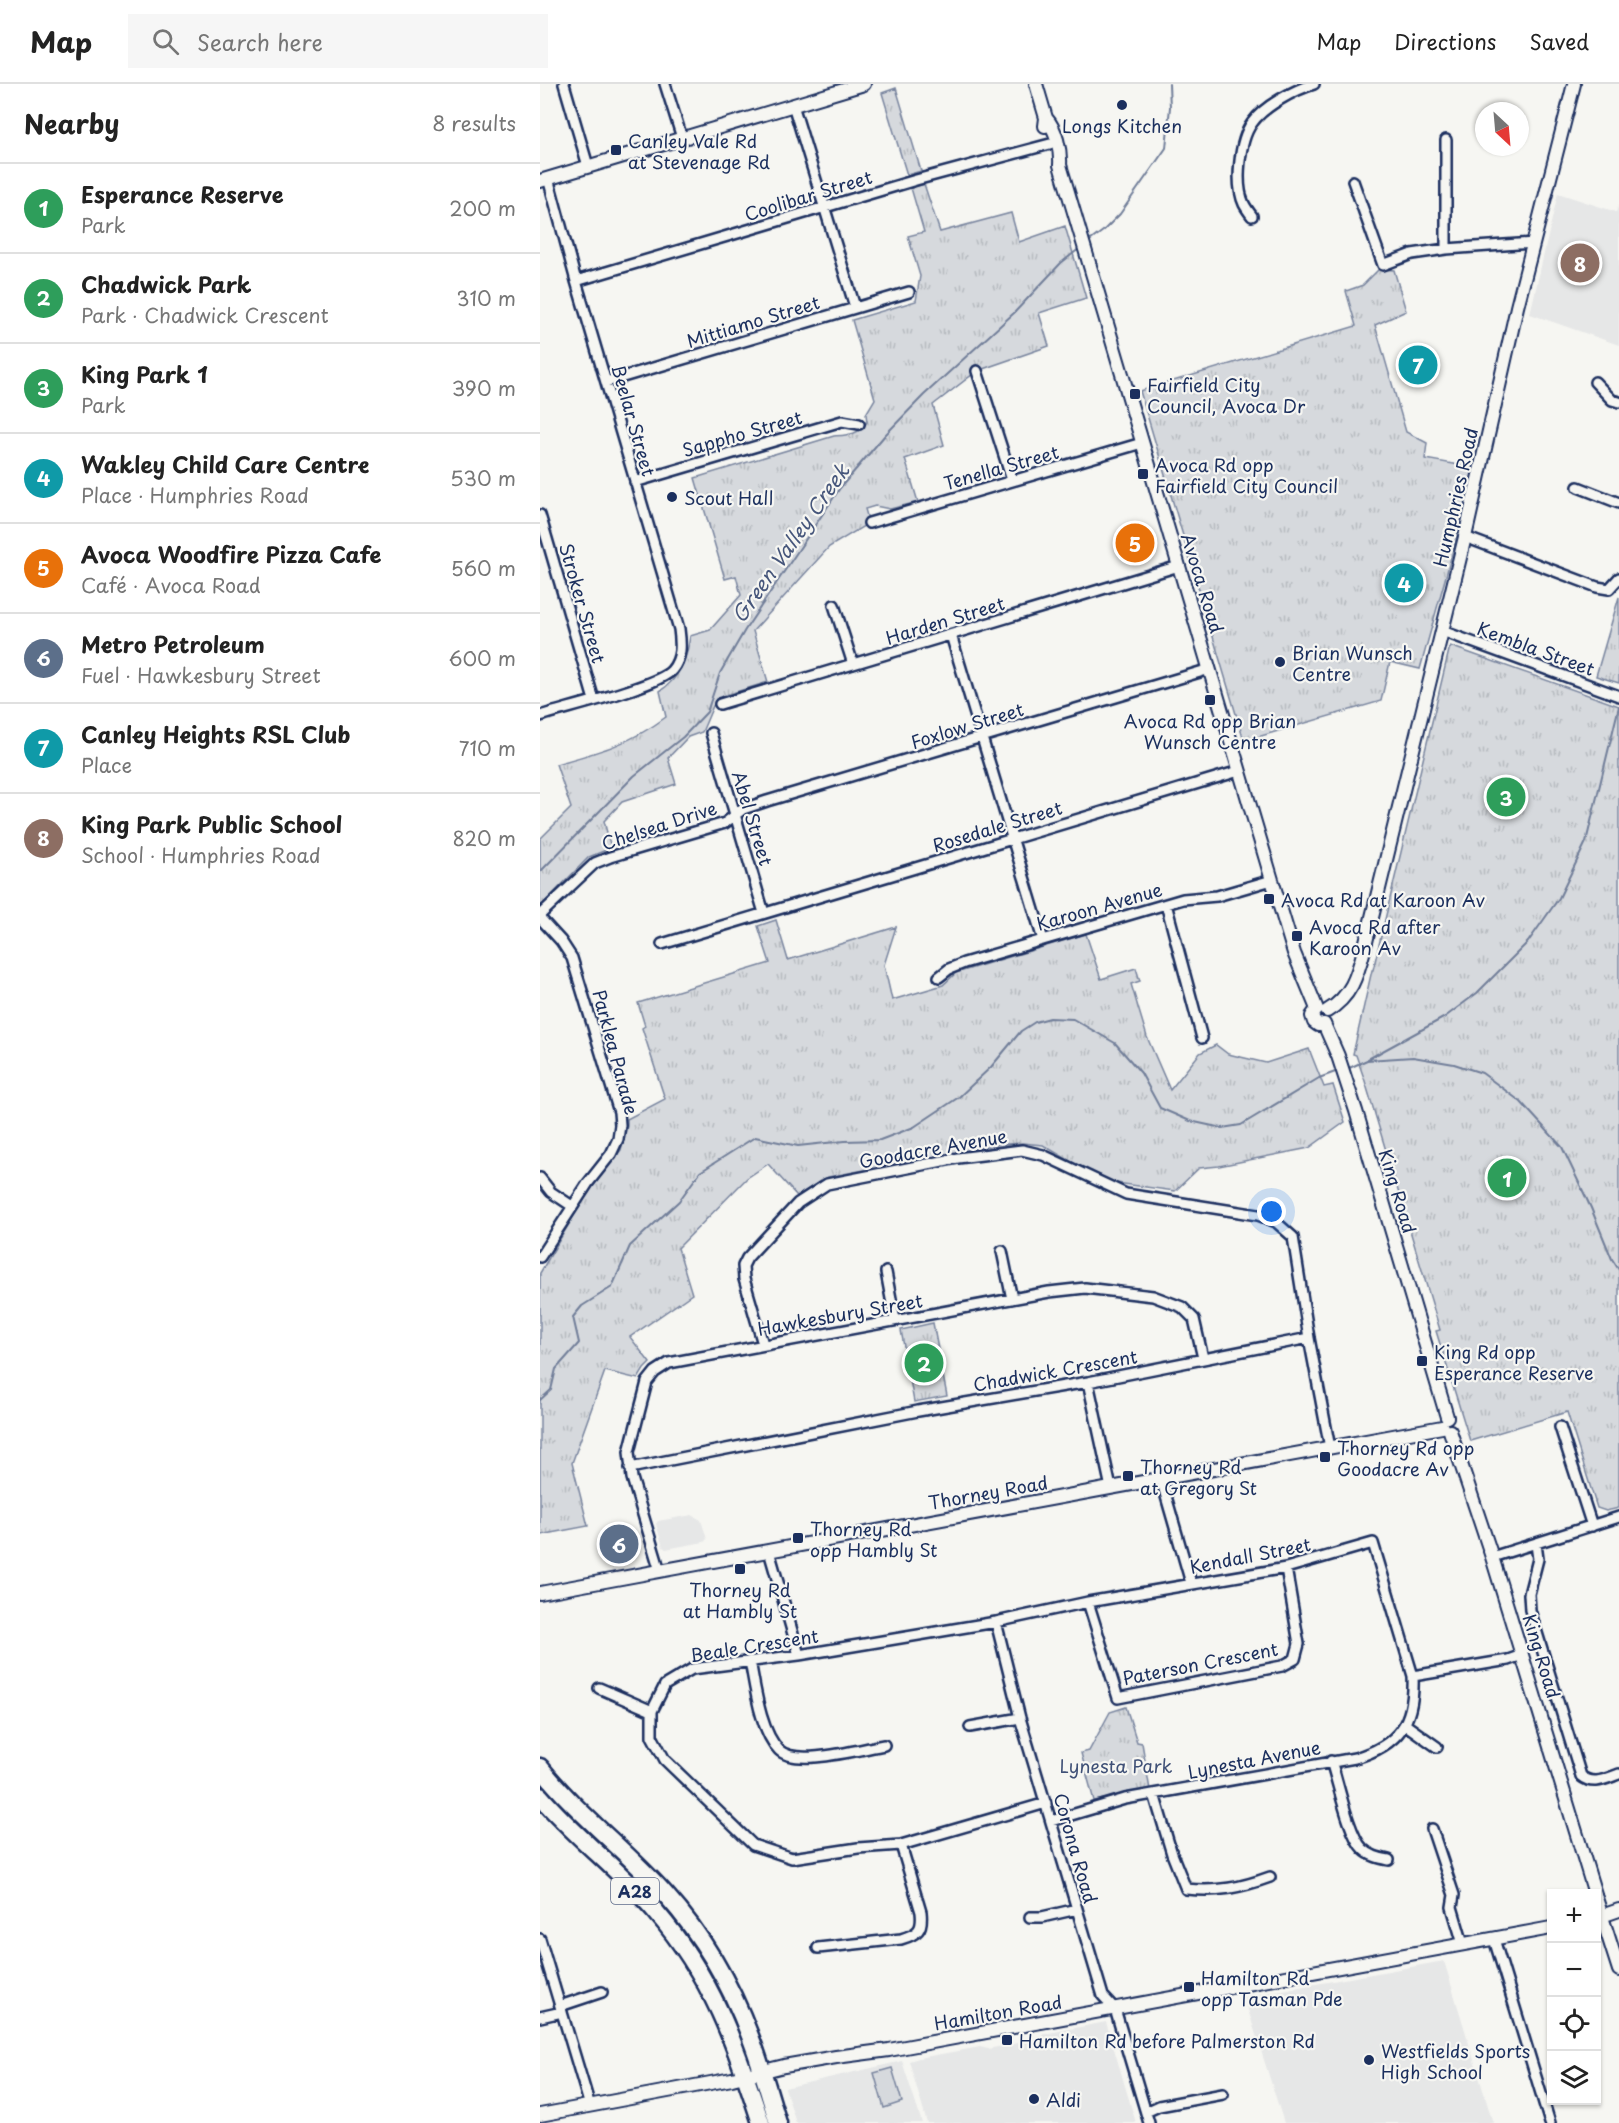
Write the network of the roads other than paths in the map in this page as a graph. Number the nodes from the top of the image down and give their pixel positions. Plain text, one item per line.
1 (564, 84) edge
2 (666, 84) edge
3 (864, 84) edge
4 (1036, 84) edge
5 (1574, 84) edge
6 (1308, 85) edge
7 (793, 105) junction
8 (1046, 118) junction
9 (682, 138) junction
10 (1446, 140) dead end
11 (1050, 144) junction
12 (1060, 165) junction
13 (588, 166) junction
14 (544, 179) edge
15 (1353, 181) dead end
16 (824, 207) junction
17 (1252, 216) dead end
18 (1534, 243) junction
19 (1446, 249) junction
20 (576, 281) junction
21 (909, 291) dead end
22 (855, 307) junction
23 (977, 371) dead end
24 (606, 382) junction
25 (1595, 382) dead end
26 (1619, 402) edge
27 (859, 424) dead end
28 (1142, 443) junction
29 (1012, 480) junction
30 (635, 482) junction
31 (1578, 487) dead end
32 (1619, 504) edge
33 (540, 515) edge
34 (869, 523) dead end
35 (1465, 537) junction
36 (1179, 566) junction
37 (1619, 578) edge
38 (834, 606) dead end
39 (1442, 631) junction
40 (951, 635) junction
41 (853, 664) junction
42 (1209, 669) junction
43 (1615, 694) edge
44 (594, 700) junction
45 (720, 705) dead end
46 (540, 716) edge
47 (711, 733) dead end
48 (983, 737) junction
49 (1239, 771) junction
50 (735, 816) junction
51 (1012, 838) junction
52 (1272, 880) junction
53 (1166, 904) junction
54 (764, 912) junction
55 (540, 916) edge
56 (1043, 940) junction
57 (662, 944) dead end
58 (939, 977) dead end
59 (1322, 1010) junction
60 (1202, 1038) dead end
61 (540, 1178) edge
62 (572, 1206) junction
63 (1002, 1251) dead end
64 (540, 1257) edge
65 (886, 1272) dead end
66 (1012, 1299) junction
67 (896, 1320) junction
68 (1309, 1338) junction
69 (763, 1344) junction
70 (1203, 1358) junction
71 (1088, 1382) junction
72 (1447, 1425) junction
73 (1560, 1426) dead end
74 (1330, 1448) junction
75 (630, 1468) junction
76 (1161, 1479) junction
77 (1111, 1488) junction
78 (1619, 1517) edge
79 (1592, 1526) junction
80 (1536, 1544) junction
81 (769, 1551) junction
82 (1492, 1557) junction
83 (1286, 1568) junction
84 (660, 1571) junction
85 (1191, 1583) junction
86 (540, 1593) edge
87 (1088, 1602) junction
88 (996, 1622) junction
89 (799, 1655) junction
90 (1522, 1655) junction
91 (750, 1661) junction
92 (1413, 1676) junction
93 (599, 1688) dead end
94 (652, 1711) junction
95 (1020, 1718) junction
96 (1406, 1725) junction
97 (970, 1727) dead end
98 (884, 1745) dead end
99 (1437, 1747) dead end
100 (1331, 1761) junction
101 (540, 1767) edge
102 (1619, 1774) edge
103 (1154, 1794) junction
104 (540, 1796) edge
105 (1046, 1803) junction
106 (1052, 1821) junction
107 (1432, 1829) dead end
108 (901, 1845) junction
109 (1389, 1860) dead end
110 (1270, 1877) dead end
111 (1594, 1889) edge
112 (1077, 1909) junction
113 (1619, 1910) edge
114 (1601, 1916) edge
115 (1030, 1917) dead end
116 (1601, 1922) edge
117 (1547, 1929) edge
118 (540, 1939) edge
119 (1494, 1939) junction
120 (1463, 1944) junction
121 (818, 1948) dead end
122 (1619, 1970) edge
123 (602, 1992) dead end
124 (561, 2009) junction
125 (1115, 2010) junction
126 (540, 2017) edge
127 (763, 2072) junction
128 (746, 2076) junction
129 (1223, 2094) dead end
130 (590, 2106) junction
131 (1146, 2112) junction
132 (540, 2115) edge
133 (761, 2123) edge
134 (778, 2123) edge
135 (1149, 2123) edge
136 (1550, 2123) edge

1 - 13 street
2 - 9 street
3 - 7 main road
4 - 8 main road, Avoca Road
5 - 18 main road, Humphries Road
6 - 17 street
7 - 9 main road
7 - 16 street
8 - 11 main road, Avoca Road
8 - 12 main road, Avoca Road
9 - 13 main road
10 - 19 street
11 - 12 main road, Avoca Road
11 - 16 street, Coolibar Street
12 - 28 main road, Avoca Road
13 - 14 main road
14 - 20 street, Beelar Street
15 - 19 street
16 - 20 street, Coolibar Street
16 - 22 street
18 - 19 street
18 - 35 main road, Humphries Road
20 - 24 street, Beelar Street
21 - 22 street, Mittiamo Street
22 - 24 street, Mittiamo Street
23 - 29 street
24 - 30 street, Beelar Street
25 - 26 street
27 - 30 street, Sappho Street
28 - 29 street, Tenella Street
28 - 36 main road, Avoca Road
29 - 34 street, Tenella Street
30 - 44 street, Beelar Street
31 - 32 street
33 - 44 street, Stroker Street
35 - 37 street
35 - 39 main road, Humphries Road
36 - 40 street, Harden Street
36 - 42 main road, Avoca Road
38 - 41 street
39 - 43 street, Kembla Street
39 - 59 main road, Humphries Road
40 - 41 street, Harden Street
40 - 48 street
41 - 45 street, Harden Street
42 - 48 street, Foxlow Street
42 - 49 main road, Avoca Road
44 - 46 street
47 - 50 street, Abel Street
48 - 50 street, Foxlow Street
48 - 51 street
49 - 51 street, Rosedale Street
49 - 52 main road, Avoca Road
50 - 54 street, Abel Street
50 - 55 street, Chelsea Drive
51 - 54 street, Rosedale Street
51 - 56 street
52 - 53 street, Karoon Avenue
52 - 59 main road, Avoca Road
53 - 56 street, Karoon Avenue
53 - 60 street
54 - 57 street, Rosedale Street
55 - 62 street, Parklea Parade
56 - 58 street, Karoon Avenue
59 - 72 main road, King Road
61 - 62 street
62 - 64 street, Parklea Parade
63 - 66 street
65 - 67 street
66 - 67 street, Hawkesbury Street
66 - 70 street, Hawkesbury Street
67 - 69 street, Hawkesbury Street
68 - 69 street, Goodacre Avenue
68 - 70 street, Chadwick Crescent
68 - 74 street, Goodacre Avenue
69 - 75 street, Hawkesbury Street
70 - 71 street, Chadwick Crescent
71 - 75 street, Chadwick Crescent
71 - 77 street
72 - 74 main road, Thorney Road
72 - 82 main road, King Road
73 - 79 street
74 - 76 main road, Thorney Road
75 - 84 street, Hawkesbury Street
76 - 77 main road, Thorney Road
76 - 85 street
77 - 81 main road, Thorney Road
78 - 79 street
79 - 80 street
80 - 82 street
80 - 102 street
81 - 84 main road, Thorney Road
81 - 89 street
82 - 90 main road, King Road
83 - 85 street, Kendall Street
83 - 87 street, Paterson Crescent
83 - 92 street, Kendall Street
84 - 86 main road, Thorney Road
85 - 87 street, Kendall Street
87 - 88 street, Kendall Street
88 - 89 street, Beale Crescent
88 - 95 street, Corona Road
89 - 91 street, Beale Crescent
90 - 92 street
90 - 111 main road, King Road
91 - 94 street, Beale Crescent
91 - 98 street
92 - 96 street
93 - 94 street
94 - 108 street
95 - 97 street
95 - 105 street, Corona Road
96 - 99 street
96 - 100 street, Lynesta Avenue
100 - 103 street, Lynesta Avenue
100 - 109 street
101 - 127 highway, A28
103 - 106 street, Lynesta Avenue
103 - 110 street
104 - 128 highway, A28
105 - 106 street, Corona Road
105 - 108 street
106 - 112 street, Corona Road
107 - 120 street
108 - 121 street
112 - 115 street
112 - 125 street, Corona Road
113 - 114 main road
116 - 122 main road
117 - 119 main road, Hamilton Road
118 - 124 street
119 - 120 main road, Hamilton Road
119 - 136 street
120 - 125 main road, Hamilton Road
123 - 124 street
124 - 126 street
124 - 130 street
125 - 127 main road, Hamilton Road
125 - 131 street, Corona Road
127 - 128 main road, Hamilton Road
127 - 134 highway, A28
128 - 130 main road, Hamilton Road
128 - 133 highway, A28
129 - 131 street
130 - 132 main road, Hamilton Road
131 - 135 street, Corona Road

